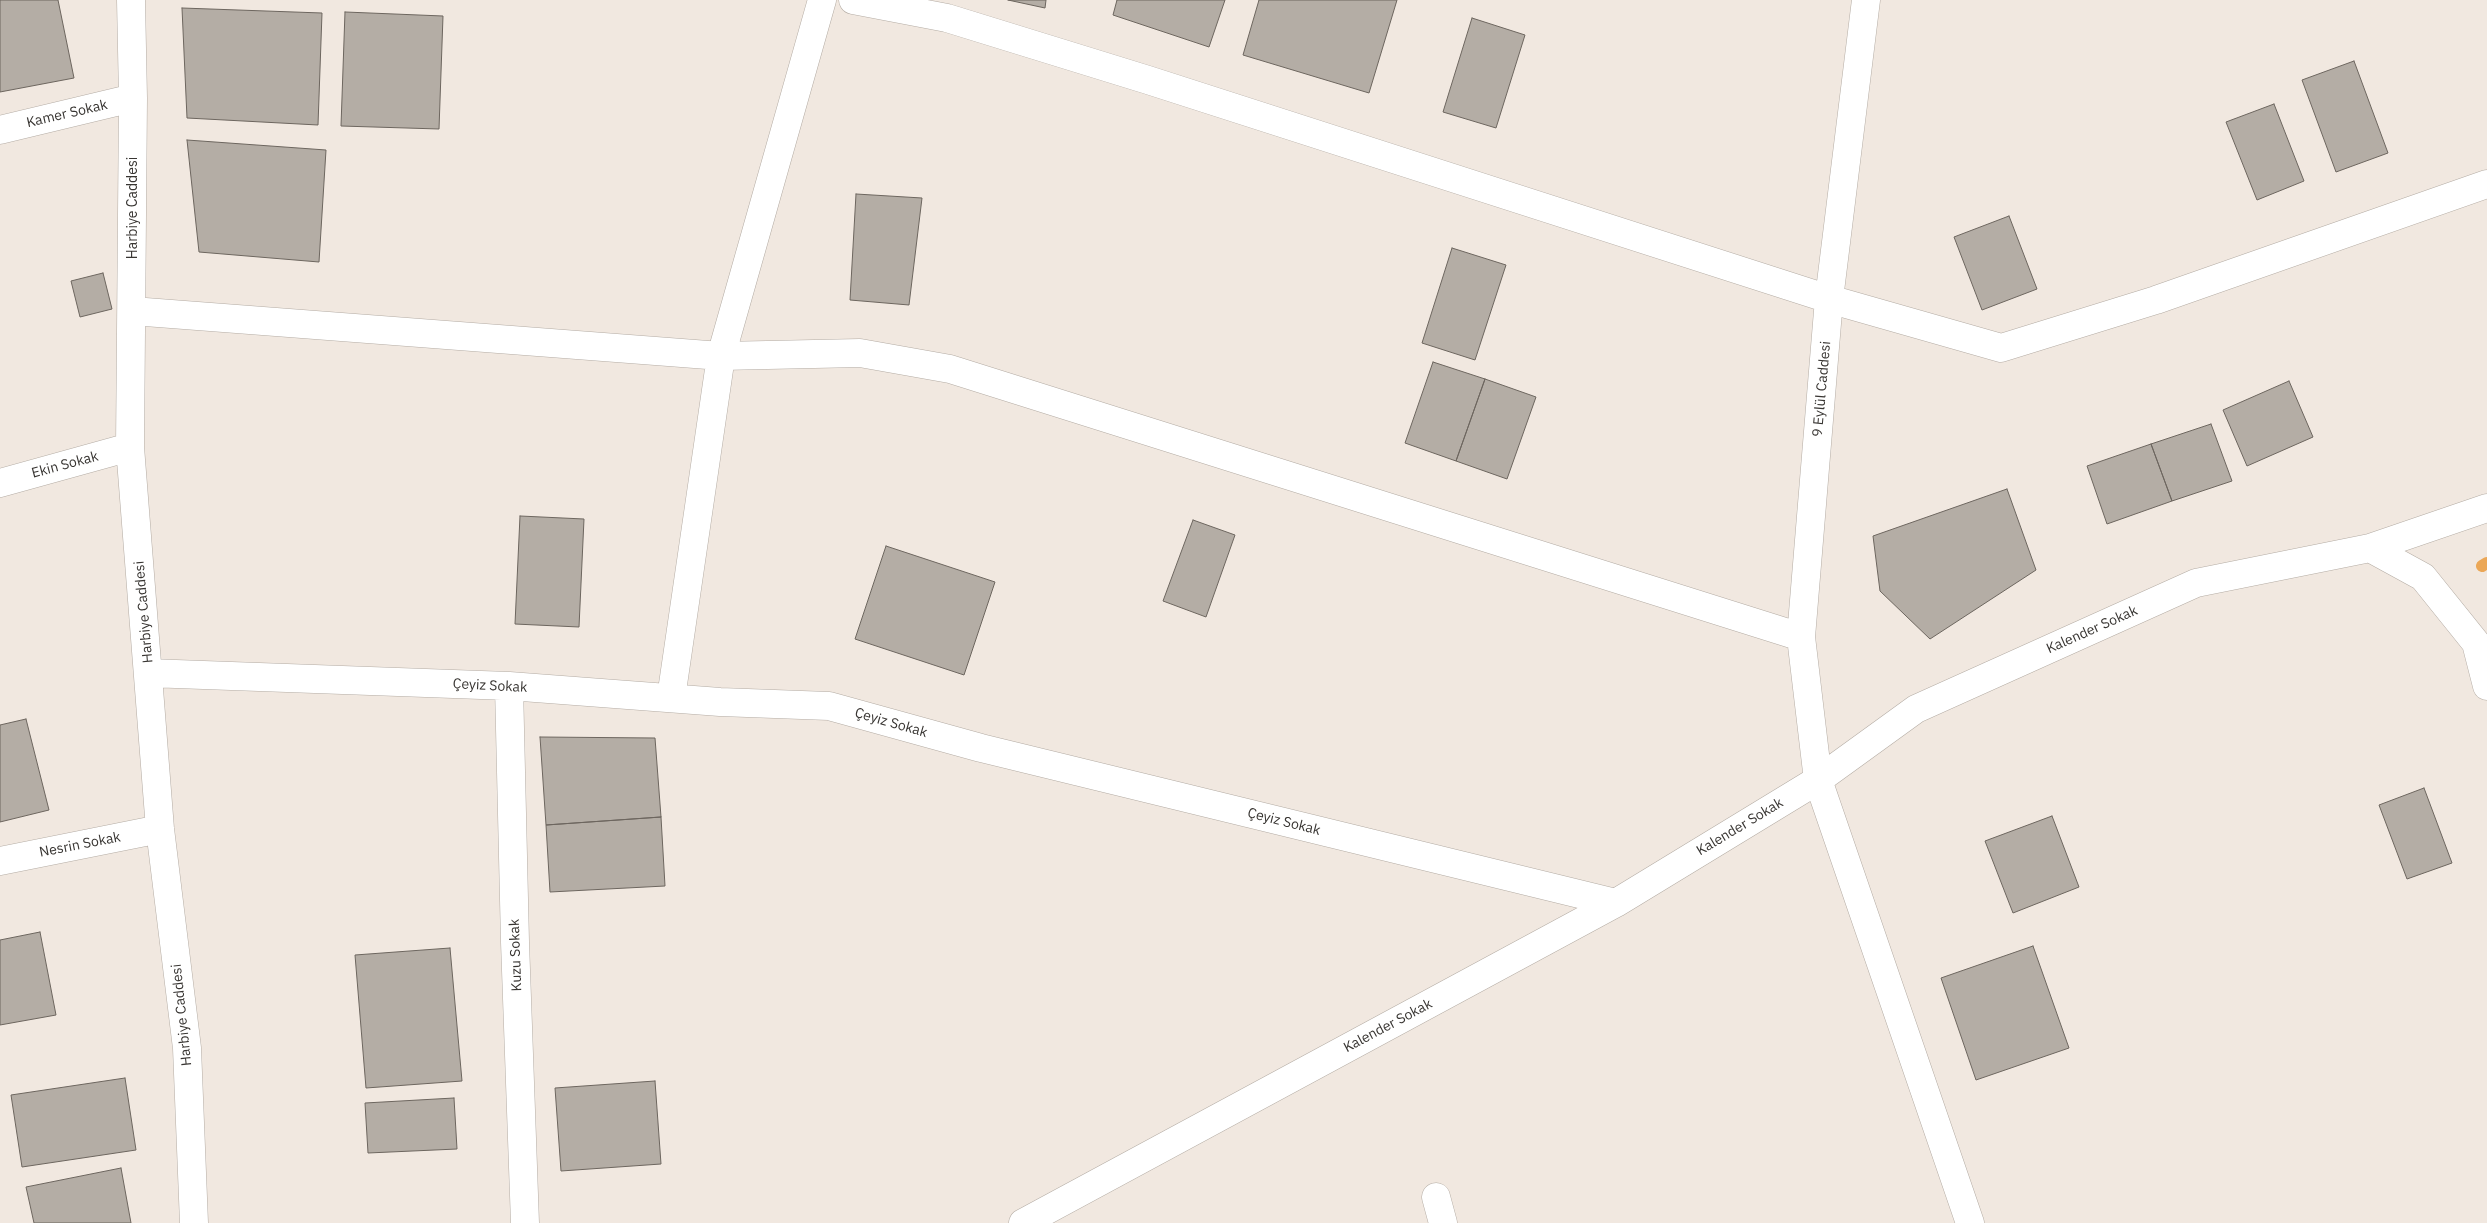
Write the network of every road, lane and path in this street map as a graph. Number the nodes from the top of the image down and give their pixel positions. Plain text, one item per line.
1 (131, 0) edge
2 (822, 0) edge
3 (853, 0) edge
4 (1866, 0) edge
5 (133, 98) junction
6 (0, 130) edge
7 (2487, 184) edge
8 (1829, 299) junction
9 (132, 311) junction
10 (721, 356) junction
11 (130, 448) junction
12 (0, 483) edge
13 (2487, 508) edge
14 (2370, 548) junction
15 (1801, 637) junction
16 (148, 673) junction
17 (509, 686) junction
18 (2487, 686) edge
19 (671, 698) junction
20 (1818, 780) junction
21 (160, 829) junction
22 (0, 861) edge
23 (1616, 903) junction
24 (1436, 1197) dead end
25 (194, 1223) edge
26 (525, 1223) edge
27 (1022, 1223) edge
28 (1443, 1223) edge
29 (1970, 1223) edge

1 - 5 street, Harbiye Caddesi
2 - 10 street
3 - 8 street
4 - 8 street, 9 Eylül Caddesi
5 - 6 street, Kamer Sokak
5 - 9 street, Harbiye Caddesi
7 - 8 street
8 - 15 street, 9 Eylül Caddesi
9 - 10 street
9 - 11 street, Harbiye Caddesi
10 - 15 street
10 - 19 street
11 - 12 street, Ekin Sokak
11 - 16 street, Harbiye Caddesi
13 - 14 street, Kalender Sokak
14 - 18 street
14 - 20 street, Kalender Sokak
15 - 20 street, 9 Eylül Caddesi
16 - 17 street, Çeyiz Sokak
16 - 21 street, Harbiye Caddesi
17 - 19 street, Çeyiz Sokak
17 - 26 street, Kuzu Sokak
19 - 23 street, Çeyiz Sokak
20 - 23 street, Kalender Sokak
20 - 29 street, 9 Eylül Caddesi
21 - 22 street, Nesrin Sokak
21 - 25 street, Harbiye Caddesi
23 - 27 street, Kalender Sokak
24 - 28 street

